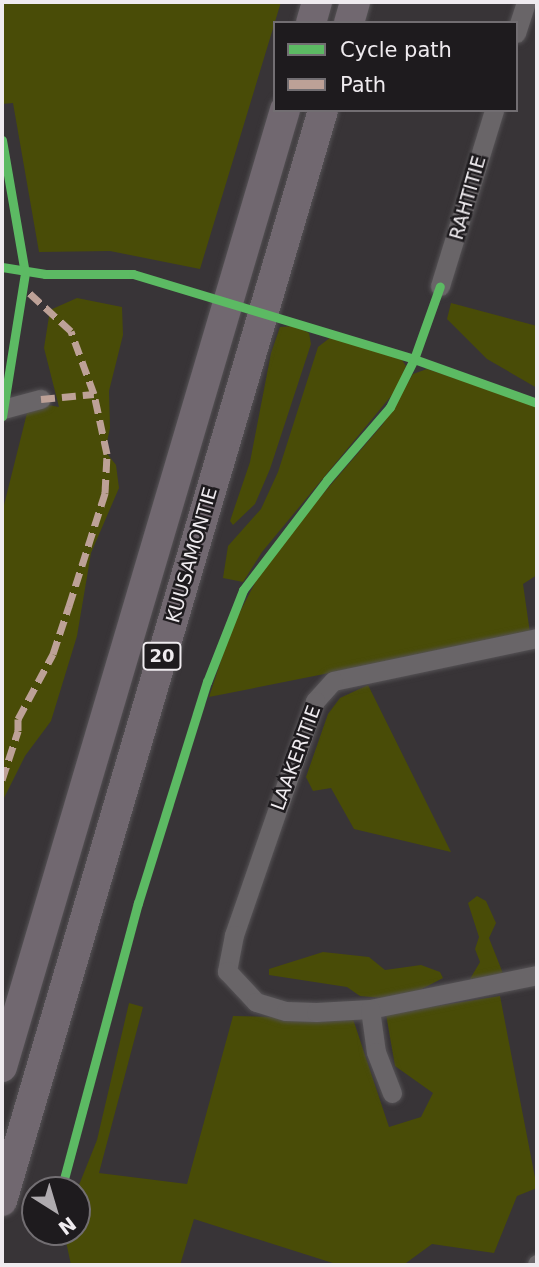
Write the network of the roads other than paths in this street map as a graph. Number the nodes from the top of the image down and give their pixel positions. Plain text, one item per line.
1 (317, 2) edge
2 (355, 2) edge
3 (526, 2) edge
4 (312, 21) edge
5 (350, 21) edge
6 (518, 27) edge
7 (284, 112) edge
8 (322, 112) edge
9 (493, 112) edge
10 (440, 286) dead end
11 (41, 399) dead end
12 (3, 409) edge
13 (537, 638) edge
14 (537, 975) edge
15 (370, 1009) junction
16 (2, 1067) edge
17 (392, 1093) dead end
18 (2, 1201) edge

1 - 4 highway
2 - 5 highway
3 - 6 street
7 - 16 highway, KUUSAMONTIE / 20
8 - 18 highway, KUUSAMONTIE / 20
9 - 10 street, RAHTITIE
11 - 12 street
13 - 15 street, LAAKERITIE
14 - 15 street
15 - 17 street

